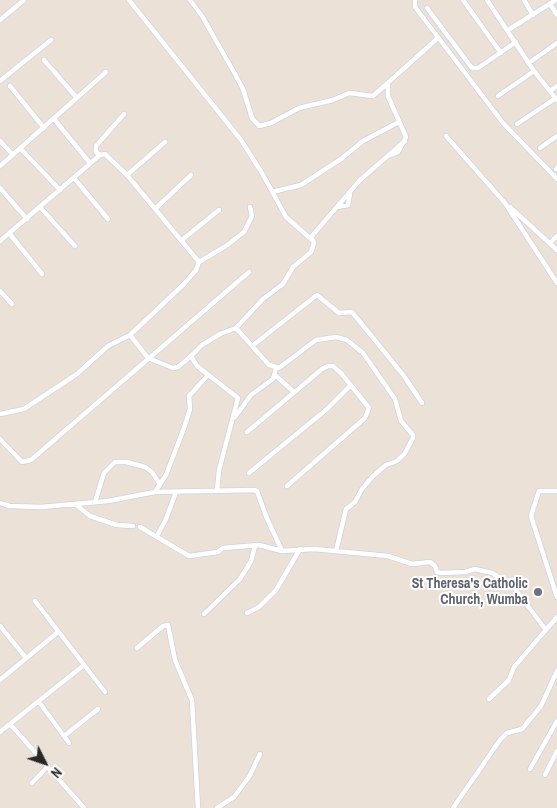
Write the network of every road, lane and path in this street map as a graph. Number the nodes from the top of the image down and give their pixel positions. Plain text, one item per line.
1 (24, 0) edge
2 (129, 0) edge
3 (190, 0) edge
4 (415, 0) edge
5 (464, 0) edge
6 (487, 0) edge
7 (524, 0) edge
8 (556, 0) edge
9 (550, 4) junction
10 (427, 8) dead end
11 (533, 14) junction
12 (557, 15) edge
13 (0, 20) edge
14 (508, 30) junction
15 (438, 38) junction
16 (51, 40) dead end
17 (516, 42) junction
18 (557, 43) edge
19 (501, 53) junction
20 (44, 60) dead end
21 (530, 62) junction
22 (534, 71) junction
23 (106, 72) dead end
24 (0, 81) edge
25 (388, 82) junction
26 (10, 86) dead end
27 (557, 86) edge
28 (550, 91) junction
29 (498, 96) dead end
30 (77, 98) junction
31 (556, 99) edge
32 (124, 114) dead end
33 (54, 119) junction
34 (399, 122) junction
35 (518, 124) dead end
36 (44, 128) junction
37 (446, 136) dead end
38 (557, 136) edge
39 (0, 141) edge
40 (165, 142) dead end
41 (20, 148) junction
42 (540, 148) dead end
43 (12, 155) junction
44 (100, 155) junction
45 (90, 163) junction
46 (0, 166) edge
47 (127, 175) junction
48 (191, 175) dead end
49 (74, 178) junction
50 (557, 179) edge
51 (0, 188) edge
52 (60, 190) junction
53 (272, 192) junction
54 (505, 203) junction
55 (40, 207) junction
56 (250, 207) dead end
57 (155, 208) junction
58 (219, 210) dead end
59 (26, 218) junction
60 (108, 219) dead end
61 (9, 233) junction
62 (557, 236) edge
63 (182, 240) junction
64 (312, 240) junction
65 (0, 241) edge
66 (550, 243) junction
67 (75, 246) dead end
68 (557, 250) edge
69 (199, 262) junction
70 (249, 272) dead end
71 (42, 274) dead end
72 (557, 283) edge
73 (0, 291) edge
74 (12, 304) dead end
75 (236, 328) junction
76 (130, 335) junction
77 (252, 346) junction
78 (192, 356) junction
79 (148, 358) junction
80 (276, 368) junction
81 (208, 375) junction
82 (275, 375) junction
83 (350, 386) junction
84 (294, 392) junction
85 (422, 403) dead end
86 (0, 414) edge
87 (230, 426) junction
88 (247, 432) dead end
89 (0, 439) edge
90 (249, 473) dead end
91 (159, 483) junction
92 (287, 486) dead end
93 (217, 490) junction
94 (557, 490) edge
95 (155, 492) junction
96 (176, 492) junction
97 (96, 502) junction
98 (0, 503) edge
99 (75, 504) junction
100 (133, 526) dead end
101 (140, 527) dead end
102 (157, 536) junction
103 (255, 546) junction
104 (300, 549) junction
105 (282, 551) junction
106 (336, 551) junction
107 (557, 597) edge
108 (35, 601) dead end
109 (247, 613) dead end
110 (204, 614) dead end
111 (557, 617) edge
112 (0, 626) edge
113 (546, 630) junction
114 (58, 632) junction
115 (137, 648) dead end
116 (26, 658) junction
117 (84, 665) junction
118 (557, 671) edge
119 (0, 680) edge
120 (105, 692) dead end
121 (489, 699) dead end
122 (40, 702) junction
123 (98, 709) dead end
124 (557, 721) edge
125 (11, 725) junction
126 (0, 732) edge
127 (64, 736) junction
128 (69, 743) dead end
129 (557, 752) edge
130 (260, 754) dead end
131 (48, 766) junction
132 (530, 769) dead end
133 (545, 776) dead end
134 (32, 783) dead end
135 (84, 808) edge
136 (198, 808) edge
137 (217, 808) edge
138 (453, 808) edge

1 - 13 street
2 - 53 street
3 - 25 street
4 - 15 street
5 - 19 street
6 - 14 street
7 - 11 street
8 - 9 street
9 - 11 street
9 - 12 street
10 - 19 street
11 - 14 street
14 - 17 street
15 - 25 street
15 - 50 street
16 - 24 street
17 - 19 street
17 - 21 street
18 - 21 street
20 - 30 street
21 - 22 street
22 - 28 street
22 - 29 street
23 - 30 street
25 - 34 street
26 - 36 street
27 - 28 street
28 - 31 street
30 - 33 street
31 - 35 street
32 - 44 street
33 - 36 street
33 - 45 street
34 - 53 street
34 - 64 street
36 - 41 street
37 - 54 street
38 - 42 street
39 - 43 street
40 - 47 street
41 - 43 street
41 - 52 street
43 - 46 street
44 - 45 street
44 - 47 street
45 - 49 street
47 - 57 street
48 - 57 street
49 - 52 street
49 - 60 street
51 - 59 street
52 - 55 street
53 - 64 street
54 - 66 street
54 - 72 street
55 - 59 street
55 - 67 street
56 - 69 street
57 - 63 street
58 - 63 street
59 - 61 street
61 - 65 street
61 - 71 street
62 - 66 street
63 - 69 street
64 - 75 street
66 - 68 street
69 - 76 street
70 - 79 street
73 - 74 street
75 - 77 street
75 - 78 street
76 - 79 street
76 - 86 street
77 - 80 street
77 - 85 street
78 - 79 street
78 - 81 street
79 - 89 street
80 - 82 street
80 - 106 street
81 - 87 street
81 - 91 street
82 - 84 street
82 - 87 street
83 - 84 street
83 - 90 street
83 - 92 street
84 - 88 street
87 - 93 street
91 - 95 street
91 - 97 street
93 - 96 street
93 - 105 street
94 - 107 street
95 - 96 street
95 - 97 street
96 - 102 street
97 - 99 street
98 - 99 street
99 - 100 street
101 - 102 street
102 - 103 street
103 - 105 street
103 - 110 street
104 - 105 street
104 - 106 street
104 - 109 street
106 - 113 street
108 - 114 street
111 - 113 street
112 - 116 street
113 - 121 street
114 - 116 street
114 - 117 street
115 - 136 street
116 - 119 street
117 - 120 street
117 - 122 street
118 - 138 street
122 - 125 street
122 - 127 street
123 - 127 street
124 - 132 street
125 - 126 street
125 - 131 street
127 - 128 street
129 - 133 street
130 - 137 street
131 - 134 street
131 - 135 street

